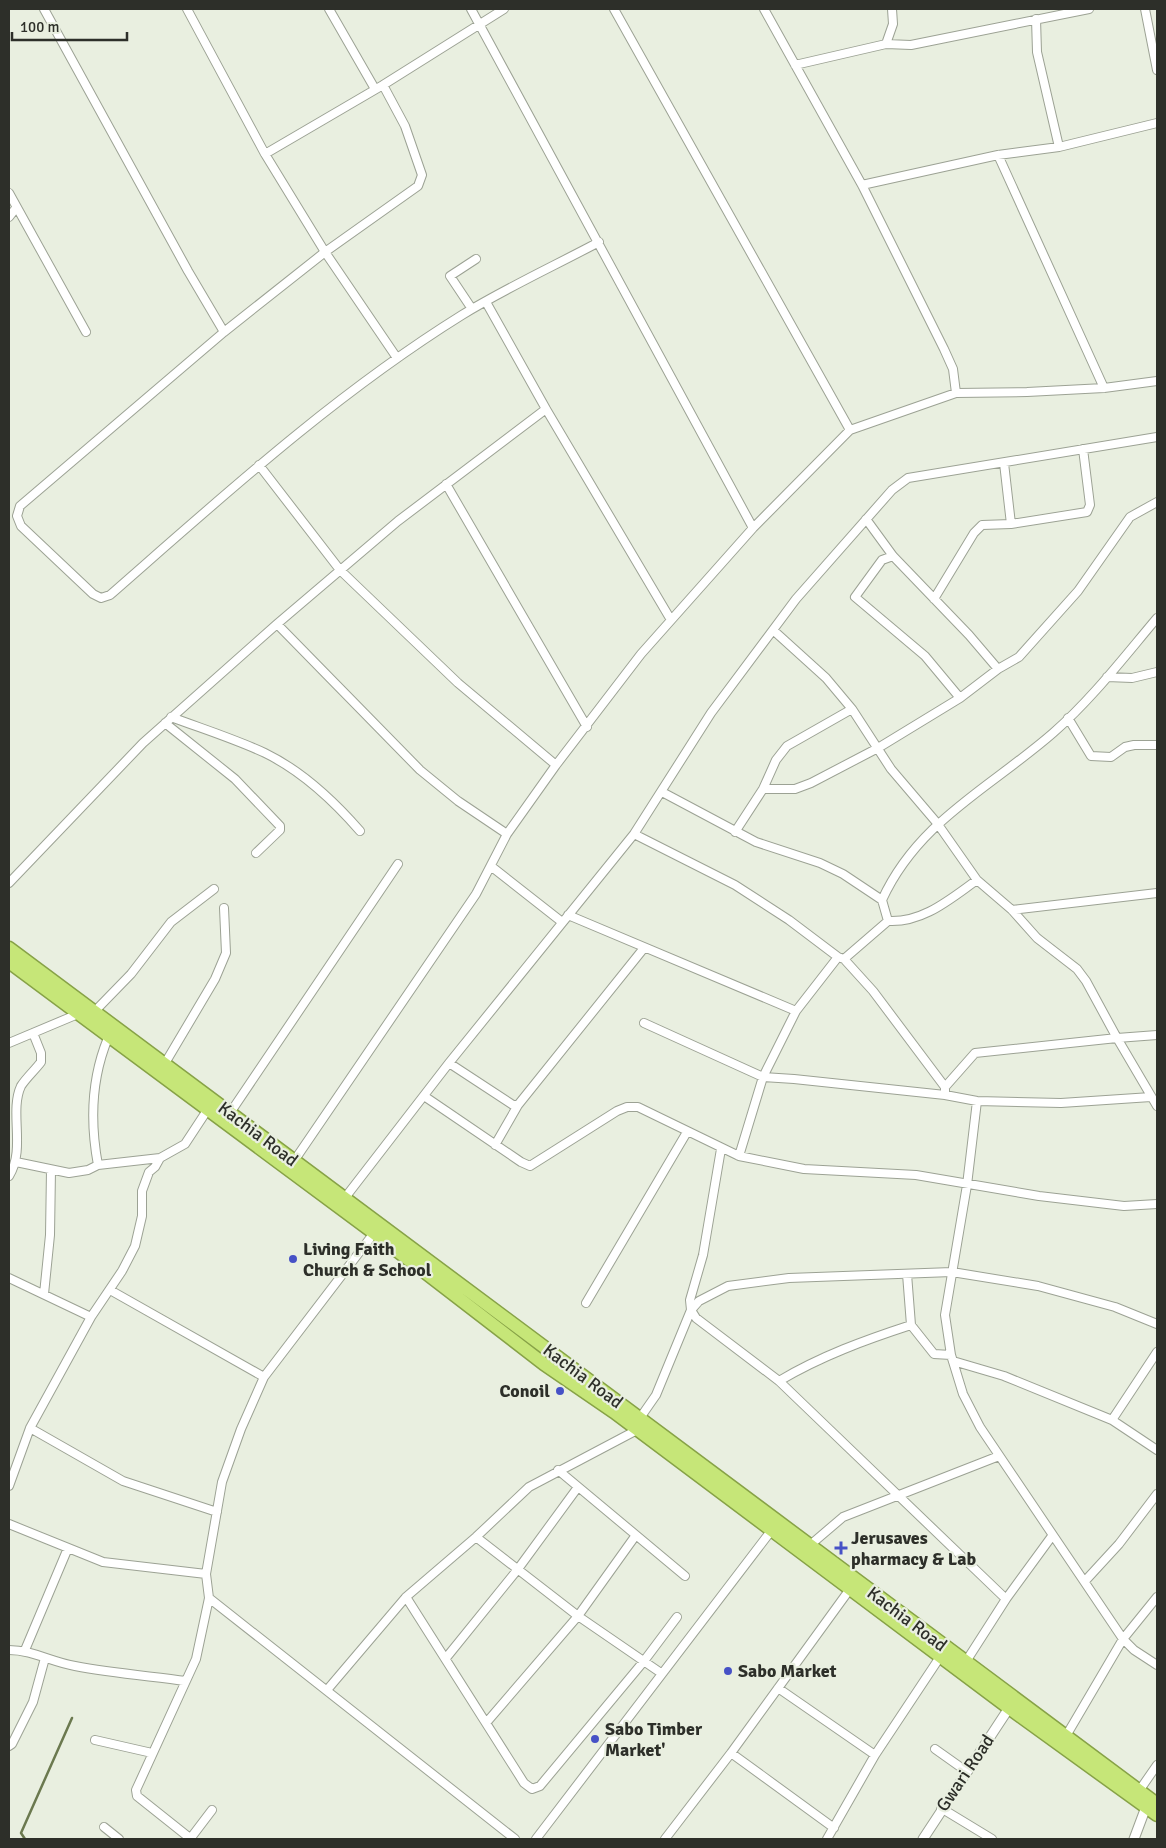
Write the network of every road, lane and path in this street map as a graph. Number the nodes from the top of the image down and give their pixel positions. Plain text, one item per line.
1 (44, 9) edge
2 (187, 9) edge
3 (329, 9) edge
4 (471, 9) edge
5 (504, 9) edge
6 (614, 9) edge
7 (764, 9) edge
8 (892, 9) edge
9 (1089, 9) edge
10 (1145, 9) edge
11 (1036, 19) junction
12 (479, 24) junction
13 (886, 44) junction
14 (795, 65) junction
15 (1157, 70) edge
16 (379, 87) junction
17 (1157, 123) edge
18 (1059, 147) junction
19 (265, 154) junction
20 (998, 154) junction
21 (862, 185) junction
22 (9, 193) edge
23 (16, 208) junction
24 (9, 217) edge
25 (599, 242) junction
26 (325, 252) junction
27 (476, 259) dead end
28 (486, 302) junction
29 (472, 310) junction
30 (86, 332) dead end
31 (224, 332) junction
32 (397, 358) junction
33 (1157, 381) edge
34 (1104, 388) junction
35 (956, 393) junction
36 (546, 409) junction
37 (850, 430) junction
38 (1157, 437) edge
39 (1083, 450) junction
40 (1004, 463) junction
41 (259, 465) junction
42 (446, 484) junction
43 (1157, 502) edge
44 (866, 519) junction
45 (1011, 524) junction
46 (752, 528) junction
47 (893, 556) junction
48 (340, 570) junction
49 (934, 598) junction
50 (1157, 618) edge
51 (671, 620) junction
52 (277, 624) junction
53 (773, 630) junction
54 (998, 669) junction
55 (1157, 672) edge
56 (1107, 677) junction
57 (960, 698) junction
58 (852, 709) junction
59 (1068, 718) junction
60 (168, 720) junction
61 (587, 727) junction
62 (1157, 745) edge
63 (878, 748) junction
64 (556, 765) junction
65 (763, 788) junction
66 (662, 792) junction
67 (937, 823) junction
68 (360, 831) dead end
69 (735, 832) junction
70 (507, 834) junction
71 (634, 834) junction
72 (256, 853) dead end
73 (398, 864) dead end
74 (492, 866) junction
75 (977, 880) junction
76 (9, 883) edge
77 (214, 889) dead end
78 (1157, 893) edge
79 (882, 900) junction
80 (224, 908) dead end
81 (1012, 910) junction
82 (568, 915) junction
83 (888, 921) junction
84 (562, 922) junction
85 (9, 948) edge
86 (644, 948) junction
87 (841, 958) junction
88 (9, 962) edge
89 (796, 1011) junction
90 (95, 1012) junction
91 (78, 1014) junction
92 (644, 1023) dead end
93 (33, 1033) junction
94 (1157, 1035) edge
95 (108, 1038) junction
96 (1117, 1038) junction
97 (9, 1043) edge
98 (449, 1063) junction
99 (164, 1065) junction
100 (763, 1077) junction
101 (945, 1087) junction
102 (945, 1095) junction
103 (424, 1096) junction
104 (1151, 1097) junction
105 (977, 1101) junction
106 (518, 1104) junction
107 (1157, 1106) edge
108 (208, 1110) junction
109 (230, 1113) junction
110 (687, 1132) junction
111 (495, 1145) junction
112 (13, 1148) edge
113 (721, 1149) junction
114 (739, 1156) junction
115 (160, 1158) junction
116 (294, 1161) junction
117 (16, 1162) junction
118 (98, 1166) junction
119 (51, 1170) junction
120 (9, 1176) edge
121 (967, 1185) junction
122 (344, 1198) junction
123 (1157, 1204) edge
124 (374, 1233) junction
125 (952, 1272) junction
126 (907, 1274) junction
127 (9, 1278) edge
128 (110, 1290) junction
129 (44, 1294) junction
130 (586, 1303) dead end
131 (691, 1310) junction
132 (91, 1317) junction
133 (1157, 1324) edge
134 (911, 1325) junction
135 (1157, 1352) edge
136 (952, 1358) junction
137 (264, 1377) junction
138 (779, 1382) junction
139 (617, 1408) junction
140 (1112, 1420) junction
141 (639, 1424) junction
142 (30, 1428) junction
143 (1157, 1450) edge
144 (999, 1456) junction
145 (558, 1470) junction
146 (9, 1486) edge
147 (578, 1487) junction
148 (1157, 1494) edge
149 (898, 1497) junction
150 (217, 1512) junction
151 (9, 1524) edge
152 (771, 1530) junction
153 (636, 1535) junction
154 (476, 1536) junction
155 (1052, 1536) junction
156 (809, 1546) junction
157 (68, 1548) junction
158 (518, 1568) junction
159 (206, 1574) junction
160 (685, 1576) dead end
161 (1085, 1581) junction
162 (850, 1590) junction
163 (406, 1597) junction
164 (1157, 1597) edge
165 (209, 1598) junction
166 (1006, 1598) junction
167 (578, 1616) junction
168 (677, 1617) dead end
169 (1123, 1639) junction
170 (9, 1650) edge
171 (26, 1650) junction
172 (940, 1657) junction
173 (45, 1658) junction
174 (446, 1658) junction
175 (644, 1661) junction
176 (966, 1663) junction
177 (1157, 1665) edge
178 (661, 1673) junction
179 (186, 1681) junction
180 (778, 1688) junction
181 (327, 1690) junction
182 (1009, 1708) junction
183 (486, 1723) junction
184 (1066, 1736) junction
185 (95, 1740) dead end
186 (9, 1746) edge
187 (935, 1748) dead end
188 (731, 1753) junction
189 (152, 1754) junction
190 (875, 1755) junction
191 (1157, 1765) edge
192 (966, 1771) junction
193 (1140, 1791) junction
194 (1152, 1805) edge
195 (941, 1808) junction
196 (212, 1810) dead end
197 (1157, 1815) edge
198 (104, 1827) dead end
199 (834, 1828) junction
200 (119, 1839) edge
201 (190, 1839) edge
202 (515, 1839) edge
203 (536, 1839) edge
204 (666, 1839) edge
205 (827, 1839) edge
206 (923, 1839) edge
207 (992, 1839) edge
208 (1134, 1839) edge

1 - 31 street
2 - 19 street
3 - 16 street
4 - 12 street
5 - 12 street
6 - 37 street
7 - 14 street
8 - 13 street
9 - 11 street
10 - 15 street
11 - 13 street
11 - 18 street
12 - 16 street
12 - 25 street
13 - 14 street
14 - 21 street
16 - 19 street
16 - 26 street
17 - 18 street
18 - 20 street
19 - 26 street
20 - 21 street
20 - 34 street
21 - 35 street
22 - 23 street
23 - 24 street
23 - 30 street
25 - 28 street
25 - 46 street
26 - 31 street
26 - 32 street
27 - 29 street
28 - 29 street
28 - 36 street
29 - 32 street
31 - 41 street
32 - 41 street
33 - 34 street
34 - 35 street
35 - 37 street
36 - 42 street
36 - 51 street
37 - 46 street
38 - 39 street
39 - 40 street
39 - 45 street
40 - 44 street
40 - 45 street
41 - 48 street
42 - 48 street
42 - 61 street
43 - 54 street
44 - 47 street
44 - 53 street
45 - 49 street
46 - 51 street
47 - 49 street
47 - 57 street
48 - 52 street
48 - 64 street
49 - 54 street
50 - 56 street
51 - 61 street
52 - 60 street
52 - 70 street
53 - 58 street
53 - 66 street
54 - 57 street
55 - 56 street
56 - 59 street
57 - 63 street
58 - 63 street
58 - 65 street
59 - 62 street
59 - 67 street
60 - 68 street
60 - 72 street
60 - 76 street
61 - 64 street
63 - 65 street
63 - 67 street
64 - 70 street
65 - 69 street
66 - 69 street
66 - 71 street
67 - 75 street
67 - 79 street
69 - 79 street
70 - 74 street
71 - 82 street
71 - 87 street
73 - 109 street
74 - 84 street
74 - 116 street
75 - 81 street
75 - 83 street
77 - 90 street
78 - 81 street
79 - 83 street
80 - 99 street
81 - 96 street
82 - 84 street
82 - 86 street
83 - 87 street
84 - 98 street
85 - 90 highway, Kachia Road
86 - 89 street
86 - 106 street
87 - 89 street
87 - 101 street
88 - 91 highway, Kachia Road
89 - 100 street
90 - 99 highway, Kachia Road
91 - 93 street
91 - 95 highway, Kachia Road
92 - 100 street
93 - 97 street
93 - 112 street
94 - 96 street
95 - 108 highway, Kachia Road
95 - 118 street
96 - 101 street
96 - 104 street
98 - 103 street
98 - 106 street
99 - 109 highway, Kachia Road
100 - 102 street
100 - 114 street
101 - 102 street
102 - 105 street
103 - 111 street
103 - 122 street
104 - 105 street
104 - 107 street
105 - 121 street
106 - 111 street
108 - 115 street
108 - 124 highway, Kachia Road
109 - 116 highway, Kachia Road
110 - 111 street
110 - 113 street
110 - 130 street
112 - 117 street
113 - 114 street
113 - 131 street
114 - 121 street
115 - 118 street
115 - 128 street
116 - 122 highway, Kachia Road
117 - 119 street
117 - 120 street
118 - 119 street
119 - 129 street
121 - 123 street
121 - 125 street
122 - 139 highway, Kachia Road
124 - 137 street
124 - 139 highway, Kachia Road
125 - 126 street
125 - 133 street
125 - 136 street
126 - 131 street
126 - 134 street
127 - 129 street
128 - 132 street
128 - 137 street
129 - 132 street
131 - 138 street
131 - 141 street
132 - 142 street
134 - 136 street
134 - 138 street
135 - 140 street
136 - 140 street
136 - 144 street
137 - 150 street
138 - 149 street
139 - 141 highway, Kachia Road
140 - 143 street
141 - 145 street
141 - 152 highway, Kachia Road
141 - 156 highway, Kachia Road
142 - 146 street
142 - 150 street
144 - 149 street
144 - 155 street
145 - 147 street
145 - 154 street
147 - 153 street
147 - 158 street
148 - 161 street
149 - 156 street
149 - 166 street
150 - 159 street
151 - 157 street
152 - 162 highway, Kachia Road
152 - 178 street
153 - 160 street
153 - 167 street
154 - 158 street
154 - 163 street
155 - 161 street
155 - 166 street
156 - 176 highway, Kachia Road
157 - 159 street
157 - 171 street
158 - 167 street
158 - 174 street
159 - 165 street
161 - 169 street
162 - 172 highway, Kachia Road
162 - 180 street
163 - 174 street
163 - 181 street
164 - 169 street
165 - 179 street
165 - 181 street
166 - 176 street
167 - 175 street
167 - 183 street
168 - 175 street
169 - 177 street
169 - 184 street
170 - 171 street
171 - 173 street
172 - 182 highway, Kachia Road
172 - 190 street
173 - 179 street
173 - 186 street
174 - 183 street
175 - 178 street
175 - 183 street
176 - 184 highway, Kachia Road
178 - 203 street
179 - 189 street
180 - 188 street
180 - 190 street
181 - 202 street
182 - 192 street, Gwari Road
182 - 194 highway, Kachia Road
184 - 193 highway, Kachia Road
185 - 189 street
187 - 192 street
188 - 199 street
188 - 204 street
189 - 201 street
190 - 199 street
191 - 193 street
192 - 195 street, Gwari Road
193 - 194 highway, Kachia Road
194 - 197 highway, Kachia Road
194 - 208 street
195 - 206 street, Gwari Road
195 - 207 street
196 - 201 street
198 - 200 street
199 - 205 street

